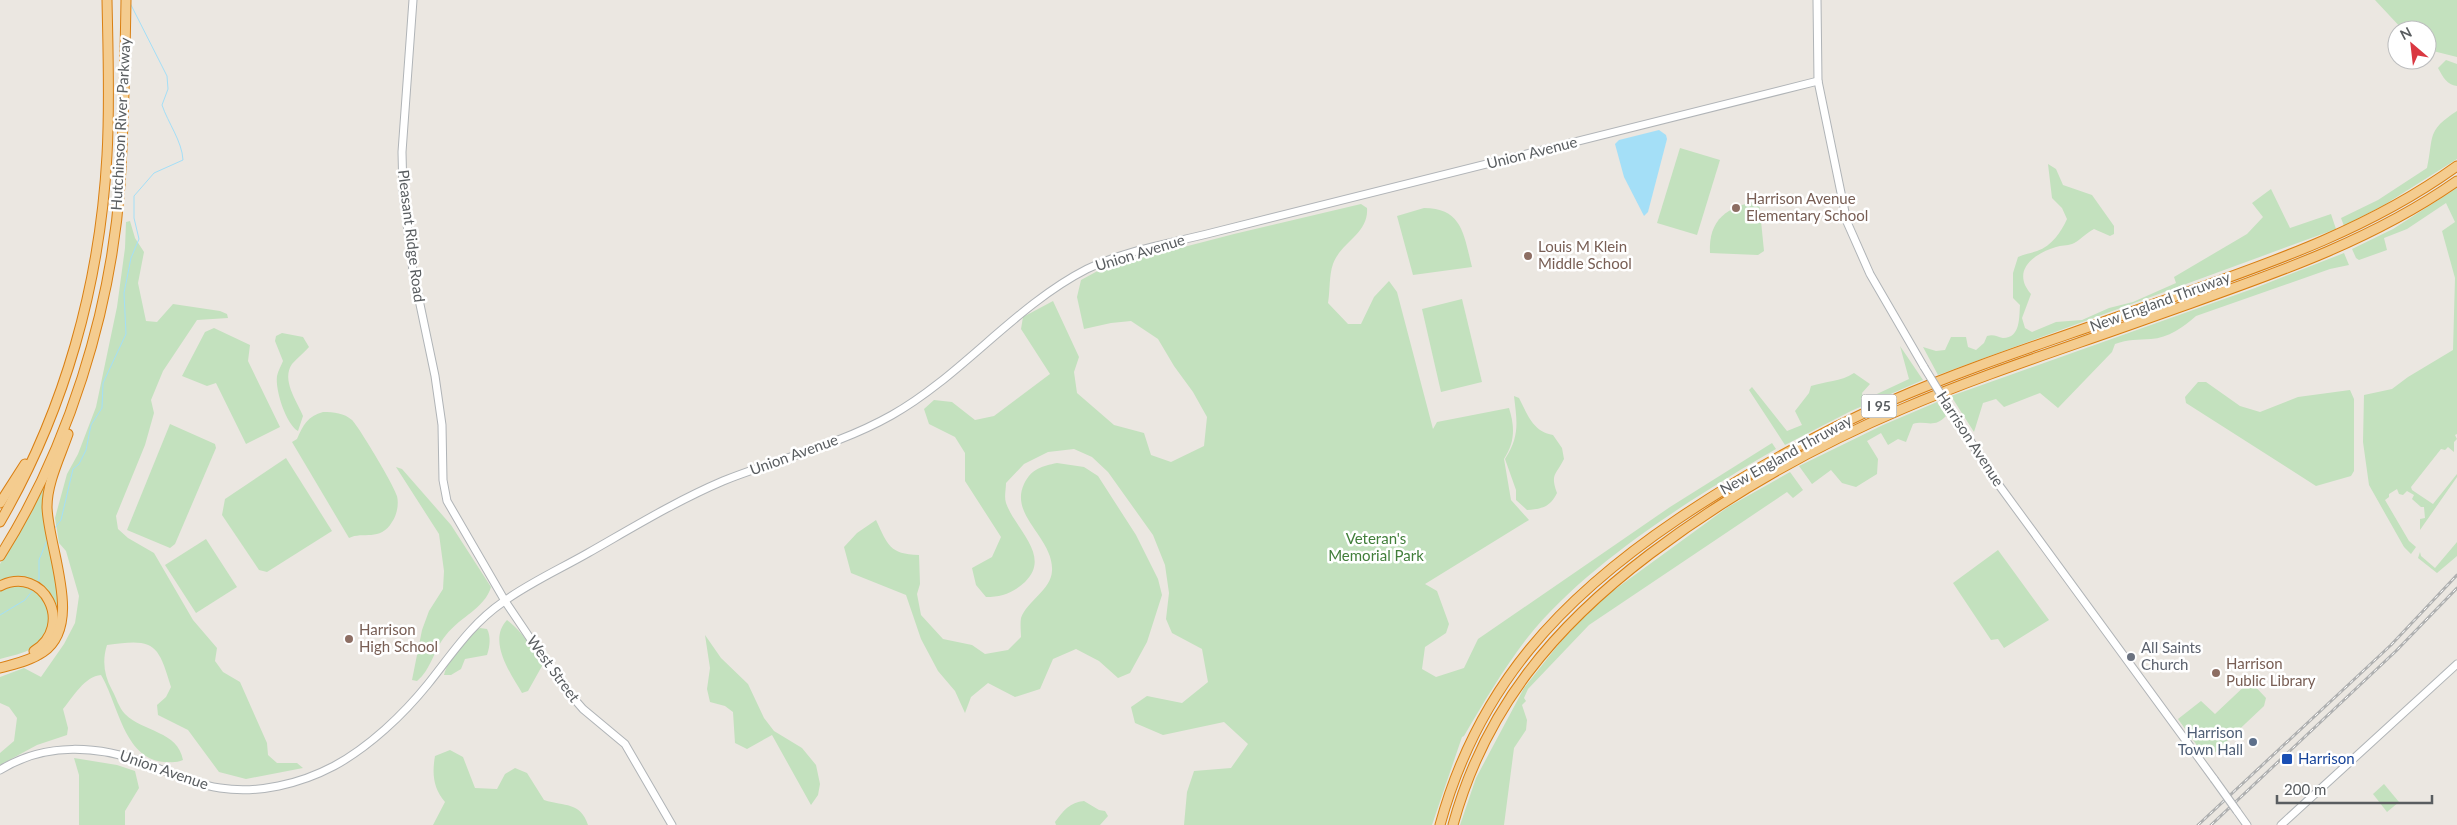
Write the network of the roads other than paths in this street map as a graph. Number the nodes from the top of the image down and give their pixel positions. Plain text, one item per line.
1 (107, 0) edge
2 (126, 0) edge
3 (413, 0) edge
4 (1817, 0) edge
5 (1818, 81) junction
6 (2457, 166) edge
7 (2457, 181) edge
8 (91, 347) junction
9 (49, 423) junction
10 (446, 501) joint
11 (0, 503) edge
12 (0, 522) edge
13 (0, 556) edge
14 (0, 586) edge
15 (503, 602) junction
16 (0, 662) edge
17 (2457, 664) edge
18 (0, 668) edge
19 (0, 770) edge
20 (672, 825) edge
21 (1440, 825) edge
22 (1454, 825) edge
23 (2247, 825) edge
24 (2281, 825) edge

1 - 9 highway, Hutchinson River Parkway
2 - 8 highway, Hutchinson River Parkway
3 - 10 street, Pleasant Ridge Road
4 - 5 street, Harrison Avenue
5 - 15 street, Union Avenue
5 - 23 street, Harrison Avenue, bridge
6 - 21 highway, New England Thruway / I 95
7 - 22 highway, New England Thruway / I 95
8 - 13 highway, Hutchinson River Parkway
8 - 18 highway
9 - 11 highway
9 - 12 highway, Hutchinson River Parkway
10 - 15 street, West Street
14 - 16 highway
15 - 19 street, Union Avenue
15 - 20 street, West Street
17 - 24 street

